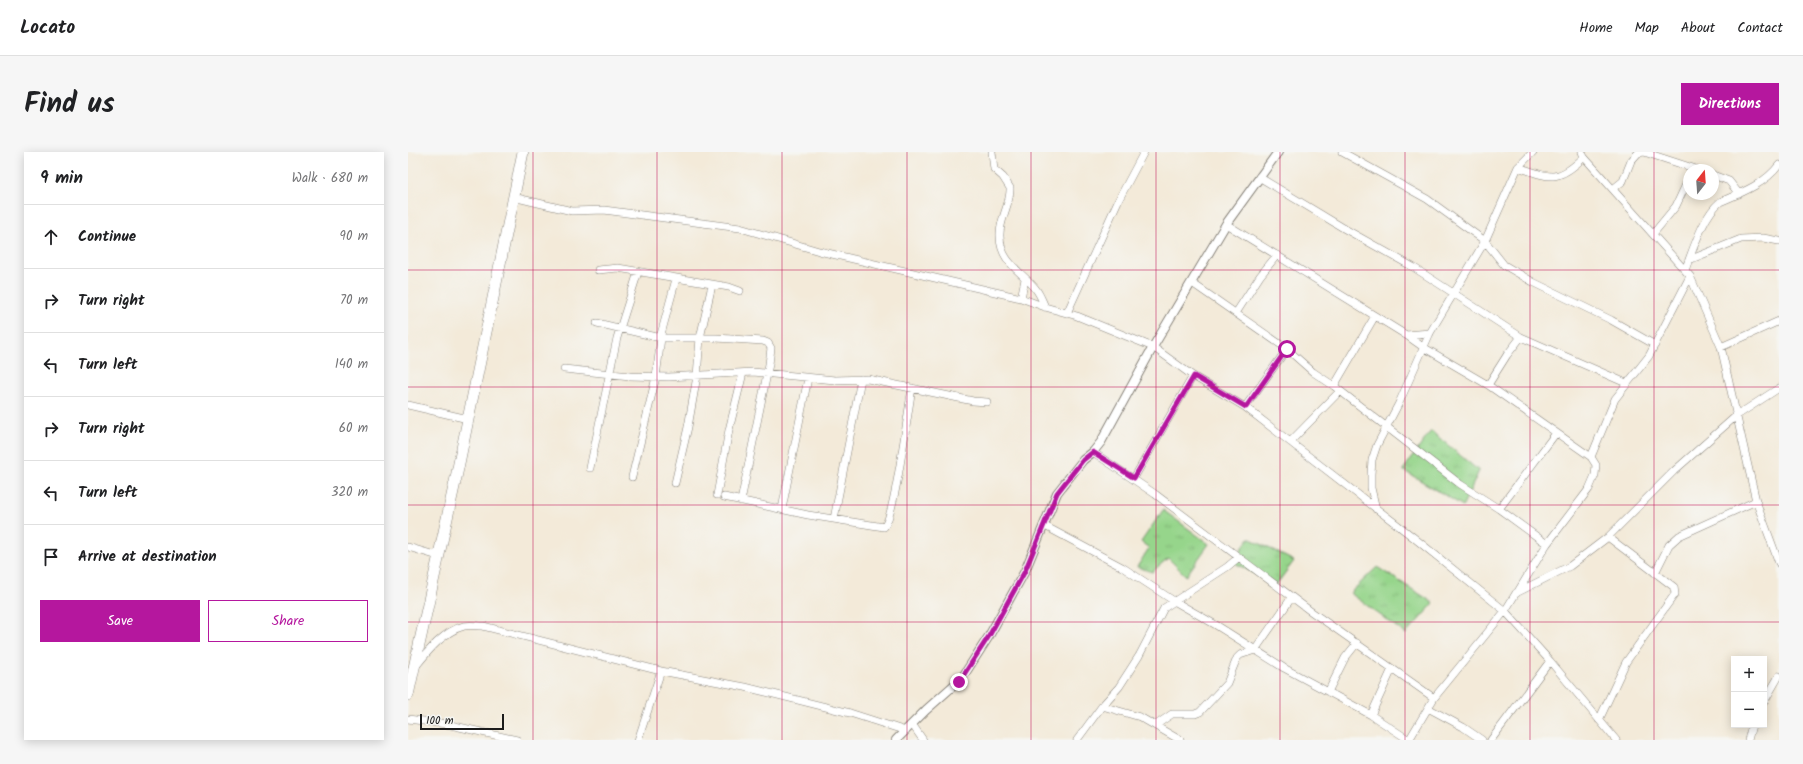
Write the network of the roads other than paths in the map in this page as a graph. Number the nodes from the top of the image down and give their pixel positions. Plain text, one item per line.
1 (523, 152) edge
2 (992, 152) edge
3 (1144, 152) edge
4 (1278, 152) edge
5 (1342, 152) edge
6 (1533, 152) edge
7 (1583, 155) edge
8 (1683, 165) edge
9 (1779, 165) edge
10 (1518, 167) junction
11 (1260, 177) junction
12 (1719, 177) edge
13 (1613, 189) junction
14 (1683, 191) edge
15 (1739, 194) junction
16 (513, 198) junction
17 (1226, 224) junction
18 (1653, 234) junction
19 (1485, 241) junction
20 (1779, 241) edge
21 (1277, 255) junction
22 (1689, 260) junction
23 (598, 270) dead end
24 (638, 272) junction
25 (1688, 273) junction
26 (676, 279) junction
27 (1025, 279) junction
28 (1192, 283) junction
29 (712, 285) junction
30 (740, 291) dead end
31 (1453, 292) junction
32 (1021, 298) junction
33 (1045, 307) junction
34 (1067, 313) junction
35 (1236, 313) junction
36 (1375, 316) junction
37 (1779, 322) edge
38 (597, 323) dead end
39 (620, 327) junction
40 (1430, 333) junction
41 (1406, 335) junction
42 (1521, 337) junction
43 (660, 338) junction
44 (700, 338) junction
45 (1655, 345) junction
46 (1153, 347) junction
47 (1423, 347) junction
48 (1722, 347) junction
49 (1287, 349) junction
50 (564, 369) dead end
51 (743, 373) junction
52 (609, 374) junction
53 (766, 374) junction
54 (697, 376) junction
55 (1194, 376) junction
56 (656, 377) junction
57 (808, 378) junction
58 (861, 379) junction
59 (1626, 383) junction
60 (1488, 385) junction
61 (912, 388) junction
62 (1337, 388) junction
63 (1779, 388) edge
64 (987, 402) dead end
65 (408, 405) edge
66 (1246, 407) junction
67 (1736, 416) junction
68 (468, 419) junction
69 (1387, 427) junction
70 (1556, 433) junction
71 (1290, 442) junction
72 (1093, 452) junction
73 (1591, 457) junction
74 (590, 468) dead end
75 (632, 477) dead end
76 (1134, 478) junction
77 (675, 483) dead end
78 (741, 501) junction
79 (1756, 501) junction
80 (782, 509) junction
81 (1376, 509) junction
82 (1499, 509) junction
83 (834, 519) junction
84 (1043, 525) junction
85 (1608, 537) junction
86 (1547, 544) junction
87 (408, 547) edge
88 (438, 556) junction
89 (1239, 557) junction
90 (1779, 563) edge
91 (1655, 573) junction
92 (1516, 593) junction
93 (1292, 598) junction
94 (1174, 601) junction
95 (1504, 610) junction
96 (1358, 643) junction
97 (1256, 650) junction
98 (1550, 661) junction
99 (415, 668) junction
100 (1392, 669) junction
101 (661, 671) junction
102 (1779, 676) edge
103 (1328, 692) junction
104 (408, 695) edge
105 (1767, 697) edge
106 (1434, 698) junction
107 (1102, 706) junction
108 (1428, 708) junction
109 (1371, 715) junction
110 (408, 719) edge
111 (1598, 720) junction
112 (912, 724) junction
113 (1156, 726) junction
114 (1751, 728) edge
115 (906, 730) junction
116 (517, 740) edge
117 (638, 740) edge
118 (896, 740) edge
119 (923, 740) edge
120 (1077, 740) edge
121 (1180, 740) edge
122 (1409, 740) edge
123 (1482, 740) edge
124 (1491, 740) edge
125 (1616, 740) edge
126 (1748, 740) edge

1 - 16 main road
2 - 27 street
3 - 34 street
4 - 11 street
5 - 19 street
6 - 10 street
7 - 10 street
7 - 13 street
8 - 13 street
9 - 15 street
10 - 19 street
11 - 17 street
11 - 31 street
12 - 15 street
13 - 18 street
14 - 18 street
15 - 22 street
16 - 32 street
16 - 68 main road
17 - 21 street
17 - 28 street
18 - 25 street
19 - 31 street
19 - 45 street
20 - 22 street
21 - 35 street
21 - 36 street
22 - 25 street
23 - 24 street
24 - 26 street
24 - 39 street
25 - 45 street
25 - 48 street
26 - 29 street
26 - 43 street
27 - 32 street
27 - 33 street
28 - 35 street
28 - 46 street
29 - 30 street
29 - 44 street
31 - 40 street
31 - 42 street
32 - 33 street
33 - 34 street
34 - 46 street
35 - 49 street
36 - 41 street
36 - 62 street
37 - 48 street
38 - 39 street
39 - 43 street
39 - 52 street
40 - 41 street
40 - 47 street
41 - 47 street
42 - 59 street
42 - 60 street
43 - 44 street
43 - 56 street
44 - 53 street
44 - 54 street
45 - 59 street
46 - 55 street
46 - 72 street
47 - 60 street
47 - 69 street
48 - 67 street
49 - 62 street
49 - 66 street
50 - 52 street
51 - 53 street
51 - 54 street
51 - 78 street
52 - 56 street
52 - 74 street
53 - 57 street
53 - 78 street
54 - 56 street
54 - 77 street
55 - 66 street
55 - 76 street
56 - 75 street
57 - 58 street
57 - 80 street
58 - 61 street
58 - 83 street
59 - 73 street
60 - 70 street
61 - 64 street
61 - 83 street
62 - 69 street
62 - 71 street
63 - 67 street
65 - 68 street
66 - 71 street
67 - 79 street
67 - 85 street
68 - 88 main road
69 - 81 street
69 - 82 street
70 - 73 street
70 - 82 street
71 - 81 street
72 - 76 street
72 - 84 street
73 - 86 street
76 - 89 street
78 - 80 street
79 - 90 street
79 - 91 street
80 - 83 street
81 - 95 street
82 - 86 street
84 - 94 street
84 - 112 street
85 - 91 street
85 - 92 street
86 - 92 street
87 - 88 street
88 - 99 main road
89 - 93 street
89 - 94 street
91 - 111 street
92 - 95 street
93 - 96 street
93 - 97 street
94 - 97 street
94 - 107 street
95 - 98 street
95 - 106 street
96 - 100 street
96 - 103 street
97 - 103 street
97 - 113 street
98 - 111 street
98 - 124 street
99 - 101 street
99 - 104 main road
100 - 106 street
100 - 109 street
101 - 115 street
101 - 117 street
102 - 105 street
103 - 109 street
106 - 108 street
107 - 113 street
107 - 120 street
108 - 122 street
108 - 123 street
109 - 122 street
110 - 116 street
111 - 125 street
112 - 115 street
112 - 119 street
113 - 121 street
114 - 126 street
115 - 118 street

